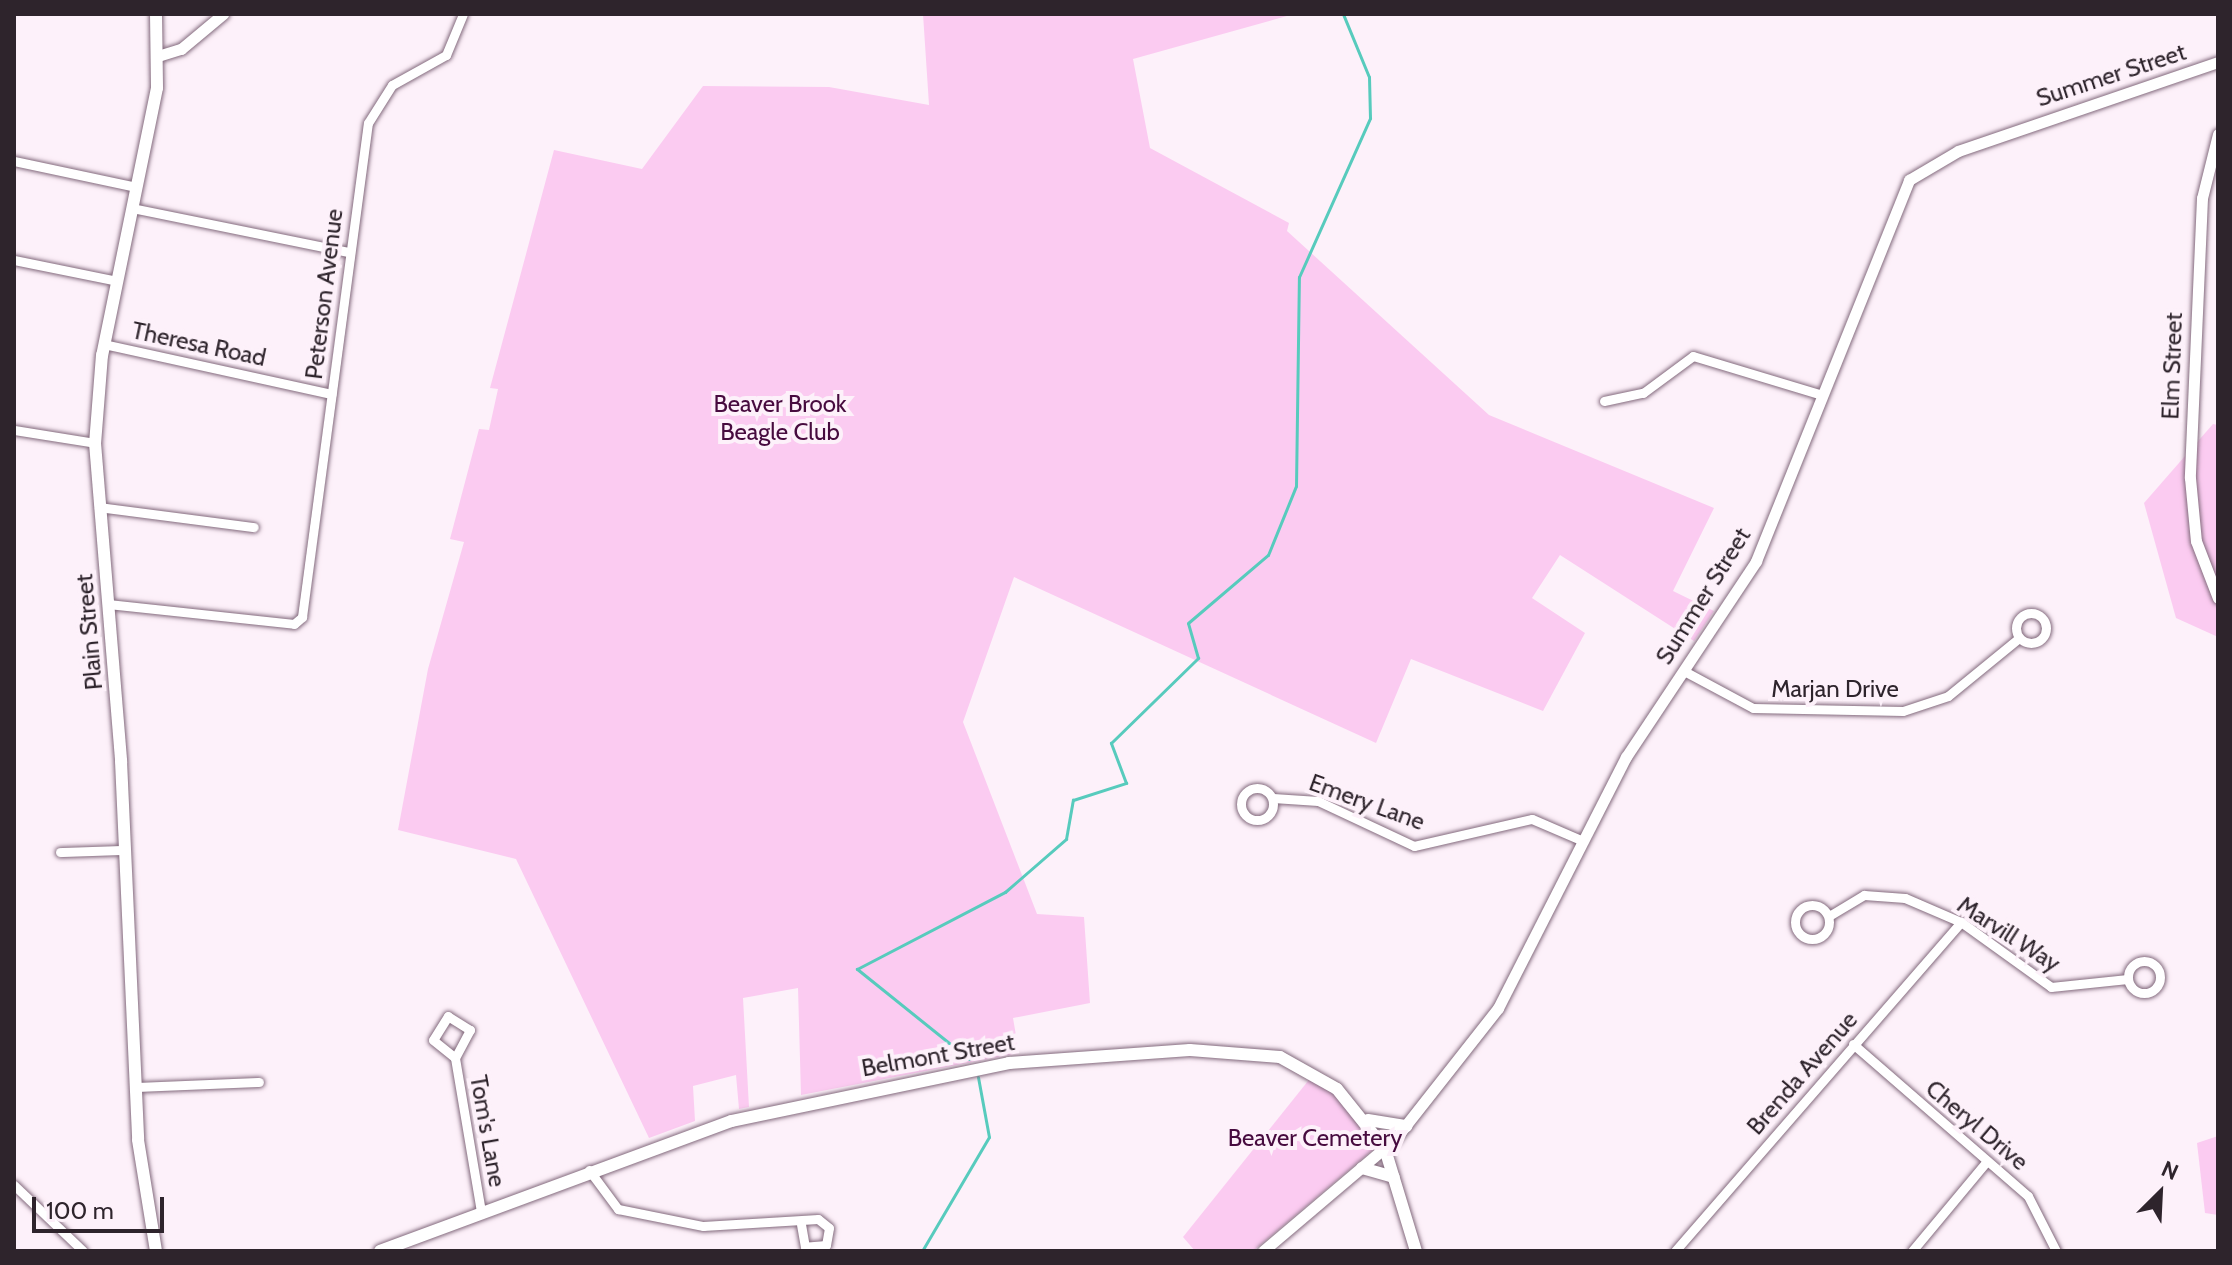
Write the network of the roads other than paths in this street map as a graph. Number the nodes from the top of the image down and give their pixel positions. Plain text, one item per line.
1 (156, 14) edge
2 (223, 14) edge
3 (463, 14) edge
4 (161, 55) junction
5 (2217, 63) edge
6 (2218, 134) edge
7 (14, 161) edge
8 (136, 187) junction
9 (132, 208) junction
10 (348, 252) junction
11 (14, 260) edge
12 (117, 281) junction
13 (104, 344) junction
14 (332, 394) junction
15 (1819, 394) junction
16 (1604, 401) dead end
17 (14, 430) edge
18 (95, 443) junction
19 (99, 507) junction
20 (254, 527) dead end
21 (2218, 598) edge
22 (108, 604) junction
23 (2019, 638) dead end
24 (1684, 671) junction
25 (1273, 798) dead end
26 (1583, 841) junction
27 (124, 850) junction
28 (60, 852) dead end
29 (1829, 916) dead end
30 (1961, 922) junction
31 (2128, 979) dead end
32 (1853, 1044) junction
33 (455, 1058) junction
34 (259, 1082) dead end
35 (135, 1087) junction
36 (1368, 1120) junction
37 (1407, 1126) junction
38 (1385, 1149) junction
39 (1987, 1161) junction
40 (1362, 1168) junction
41 (589, 1170) junction
42 (1394, 1177) junction
43 (14, 1185) edge
44 (481, 1211) junction
45 (801, 1224) dead end
46 (385, 1250) edge
47 (83, 1251) edge
48 (156, 1251) edge
49 (1263, 1251) edge
50 (1416, 1251) edge
51 (1675, 1251) edge
52 (1912, 1251) edge
53 (2056, 1251) edge

1 - 4 main road, Plain Street
2 - 4 street
3 - 10 street, Peterson Avenue
4 - 8 main road, Plain Street
5 - 15 street, Summer Street
6 - 21 street, Elm Street
7 - 8 street
8 - 9 main road, Plain Street
9 - 10 street
9 - 12 main road, Plain Street
10 - 14 street, Peterson Avenue
11 - 12 street
12 - 13 main road, Plain Street
13 - 14 street, Theresa Road
13 - 18 main road, Plain Street
14 - 22 street, Peterson Avenue
15 - 16 street
15 - 24 street, Summer Street
17 - 18 street
18 - 19 main road, Plain Street
19 - 20 street
19 - 22 main road, Plain Street
22 - 27 main road, Plain Street
23 - 24 street, Marjan Drive
24 - 26 street, Summer Street
25 - 26 street, Emery Lane
26 - 37 street, Summer Street
27 - 28 street
27 - 35 main road, Plain Street
29 - 30 street, Marvill Way
30 - 31 street, Marvill Way
30 - 32 street, Brenda Avenue
32 - 39 street, Cheryl Drive
32 - 51 street, Brenda Avenue
33 - 33 street, Tom's Lane
33 - 44 street, Tom's Lane
34 - 35 street
35 - 48 main road, Plain Street
36 - 37 main road
36 - 38 main road, Belmont Street
36 - 41 main road, Belmont Street
37 - 38 street, Summer Street
38 - 40 street, Summer Street
38 - 42 main road, Belmont Street
39 - 52 street
39 - 53 street, Cheryl Drive
40 - 42 main road
40 - 49 street, Summer Street
41 - 44 main road, Belmont Street
41 - 45 street
42 - 50 main road, Belmont Street
43 - 47 street
44 - 46 main road, Belmont Street

